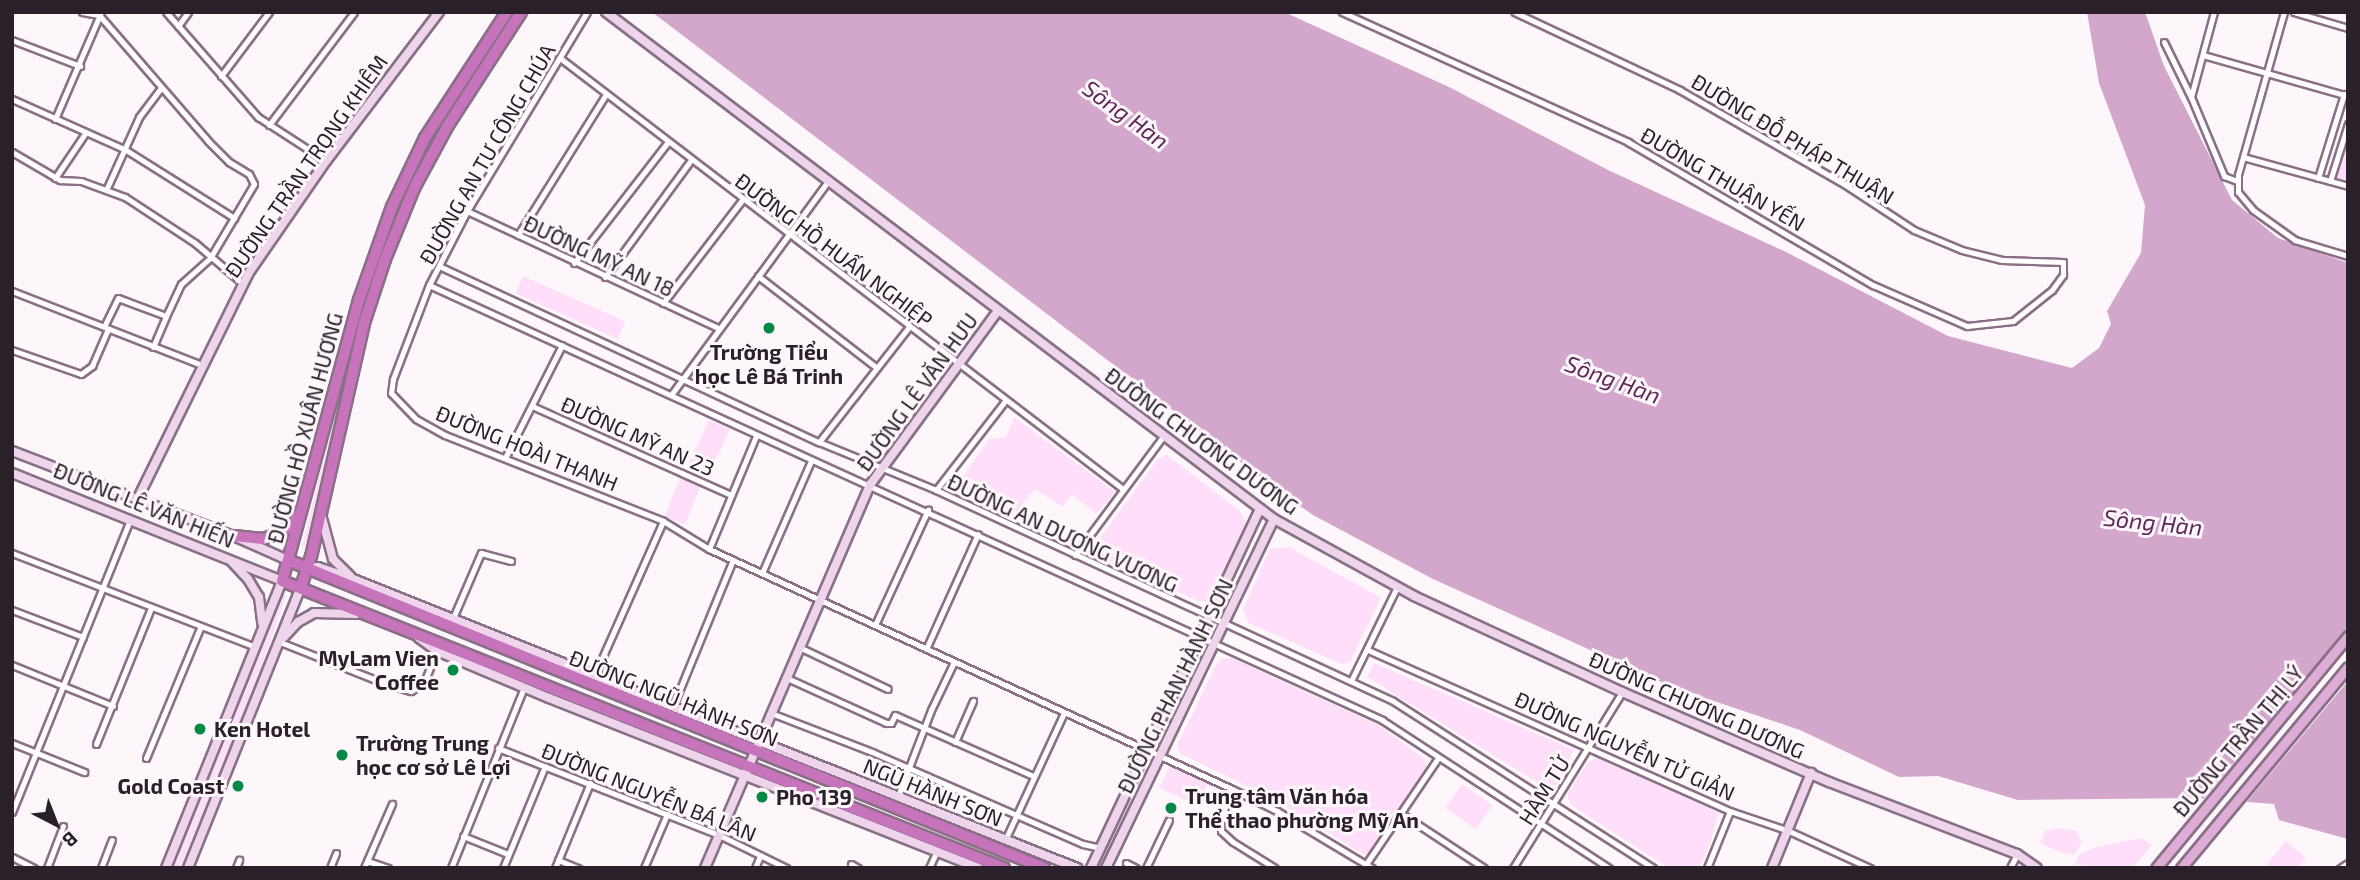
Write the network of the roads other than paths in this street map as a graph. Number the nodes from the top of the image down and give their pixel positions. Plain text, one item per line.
1 (82, 12) edge
2 (166, 12) edge
3 (188, 12) edge
4 (269, 12) edge
5 (354, 12) edge
6 (439, 12) edge
7 (507, 12) edge
8 (521, 12) edge
9 (587, 12) edge
10 (606, 12) edge
11 (1342, 12) edge
12 (1514, 12) edge
13 (2214, 12) edge
14 (2284, 12) edge
15 (2294, 12) edge
16 (100, 14) edge
17 (178, 26) junction
18 (2348, 27) edge
19 (12, 40) edge
20 (2164, 42) dead end
21 (2203, 55) junction
22 (560, 58) junction
23 (80, 66) junction
24 (2268, 73) junction
25 (221, 76) junction
26 (161, 88) junction
27 (606, 94) junction
28 (2346, 95) edge
29 (2191, 97) junction
30 (12, 99) edge
31 (55, 119) junction
32 (2348, 124) edge
33 (269, 125) junction
34 (86, 132) junction
35 (668, 142) junction
36 (126, 150) junction
37 (12, 152) edge
38 (2243, 157) junction
39 (691, 160) junction
40 (326, 161) junction
41 (55, 178) junction
42 (2318, 178) junction
43 (829, 180) junction
44 (2237, 181) junction
45 (2330, 181) junction
46 (2348, 186) edge
47 (107, 188) junction
48 (742, 200) junction
49 (467, 211) junction
50 (234, 218) junction
51 (788, 233) junction
52 (518, 235) junction
53 (2348, 256) edge
54 (210, 258) junction
55 (2063, 262) joint
56 (574, 263) junction
57 (439, 266) junction
58 (758, 276) junction
59 (605, 277) junction
60 (242, 283) junction
61 (429, 285) junction
62 (12, 291) edge
63 (663, 303) junction
64 (998, 312) junction
65 (417, 314) joint
66 (166, 316) junction
67 (909, 327) junction
68 (106, 328) junction
69 (718, 328) junction
70 (562, 345) junction
71 (153, 346) junction
72 (12, 351) edge
73 (958, 364) junction
74 (202, 365) junction
75 (877, 368) junction
76 (681, 376) junction
77 (671, 395) junction
78 (1005, 401) junction
79 (533, 406) junction
80 (1164, 435) junction
81 (755, 436) junction
82 (819, 442) junction
83 (12, 450) edge
84 (506, 456) junction
85 (811, 461) junction
86 (880, 468) junction
87 (12, 473) edge
88 (870, 485) junction
89 (1123, 489) junction
90 (936, 490) junction
91 (731, 495) junction
92 (138, 498) junction
93 (306, 505) junction
94 (1259, 509) junction
95 (928, 510) junction
96 (321, 514) junction
97 (131, 518) junction
98 (1274, 519) junction
99 (663, 521) junction
100 (978, 534) junction
101 (234, 536) junction
102 (709, 549) junction
103 (12, 553) edge
104 (1074, 555) junction
105 (230, 560) junction
106 (733, 560) junction
107 (290, 561) junction
108 (511, 561) dead end
109 (308, 568) junction
110 (762, 573) junction
111 (354, 579) junction
112 (282, 581) junction
113 (1398, 586) junction
114 (103, 587) junction
115 (301, 587) junction
116 (821, 600) junction
117 (151, 608) junction
118 (12, 610) edge
119 (377, 616) junction
120 (1210, 617) junction
121 (453, 618) junction
122 (1225, 623) junction
123 (875, 625) junction
124 (200, 628) junction
125 (262, 628) junction
126 (412, 631) junction
127 (2348, 636) edge
128 (83, 637) junction
129 (489, 638) junction
130 (1201, 639) junction
131 (280, 642) junction
132 (1216, 646) junction
133 (255, 647) junction
134 (799, 647) junction
135 (926, 649) junction
136 (1368, 650) junction
137 (438, 651) junction
138 (954, 662) junction
139 (13, 666) edge
140 (2348, 667) edge
141 (595, 674) junction
142 (786, 678) junction
143 (1351, 681) junction
144 (65, 685) junction
145 (524, 687) junction
146 (888, 689) dead end
147 (1622, 692) junction
148 (973, 701) dead end
149 (113, 706) junction
150 (673, 706) junction
151 (770, 713) junction
152 (1064, 713) junction
153 (925, 728) junction
154 (758, 739) junction
155 (955, 742) junction
156 (12, 743) edge
157 (96, 744) dead end
158 (776, 746) joint
159 (498, 748) junction
160 (1589, 748) junction
161 (753, 750) junction
162 (1147, 750) junction
163 (36, 752) junction
164 (1160, 756) junction
165 (146, 758) dead end
166 (1438, 758) junction
167 (545, 766) junction
168 (909, 769) junction
169 (745, 770) junction
170 (84, 772) dead end
171 (1811, 774) junction
172 (1032, 776) junction
173 (590, 783) junction
174 (1232, 789) junction
175 (898, 796) junction
176 (14, 804) edge
177 (391, 804) dead end
178 (1554, 805) junction
179 (1730, 811) junction
180 (12, 812) edge
181 (667, 814) junction
182 (1402, 814) junction
183 (1015, 815) junction
184 (1169, 820) dead end
185 (1541, 825) junction
186 (63, 826) dead end
187 (1789, 831) junction
188 (719, 835) junction
189 (463, 836) junction
190 (112, 840) dead end
191 (1005, 841) junction
192 (1101, 848) junction
193 (937, 851) junction
194 (336, 853) dead end
195 (508, 854) junction
196 (2017, 855) junction
197 (760, 856) junction
198 (12, 858) edge
199 (239, 860) dead end
200 (558, 860) junction
201 (367, 861) junction
202 (1126, 863) dead end
203 (2348, 863) edge
204 (850, 864) dead end
205 (1369, 866) edge
206 (34, 868) edge
207 (47, 868) edge
208 (101, 868) edge
209 (166, 868) edge
210 (188, 868) edge
211 (236, 868) edge
212 (330, 868) edge
213 (364, 868) edge
214 (388, 868) edge
215 (450, 868) edge
216 (503, 868) edge
217 (555, 868) edge
218 (579, 868) edge
219 (644, 868) edge
220 (705, 868) edge
221 (755, 868) edge
222 (786, 868) edge
223 (858, 868) edge
224 (929, 868) edge
225 (979, 868) edge
226 (1004, 868) edge
227 (1044, 868) edge
228 (1077, 868) edge
229 (1091, 868) edge
230 (1106, 868) edge
231 (1136, 868) edge
232 (1146, 868) edge
233 (1275, 868) edge
234 (1484, 868) edge
235 (1513, 868) edge
236 (1609, 868) edge
237 (1653, 868) edge
238 (1707, 868) edge
239 (1772, 868) edge
240 (1870, 868) edge
241 (2010, 868) edge
242 (2037, 868) edge
243 (2156, 868) edge
244 (2181, 868) edge
245 (2340, 868) edge

1 - 16 street
2 - 17 street
3 - 17 street
4 - 25 street
5 - 33 street
6 - 40 main road, ĐƯỜNG TRẦN TRỌNG KHIÊM
7 - 93 highway, ĐƯỜNG HỒ XUÂN HƯƠNG
8 - 96 highway, ĐƯỜNG HỒ XUÂN HƯƠNG
9 - 22 street, ĐƯỜNG AN TƯ CÔNG CHÚA
10 - 43 main road, ĐƯỜNG CHƯƠNG DƯƠNG
11 - 55 street, ĐƯỜNG THUẬN YẾN
12 - 55 street, ĐƯỜNG ĐỖ PHÁP THUẬN
13 - 21 street
14 - 24 street
15 - 18 street
16 - 23 street
16 - 26 street
17 - 25 street
19 - 23 street
20 - 29 street
21 - 24 street
21 - 29 street
22 - 27 street, ĐƯỜNG HỒ HUẤN NGHIỆP
22 - 49 street, ĐƯỜNG AN TƯ CÔNG CHÚA
23 - 31 street
24 - 28 street
24 - 38 street
25 - 33 street
26 - 36 street
26 - 50 street
27 - 35 street, ĐƯỜNG HỒ HUẤN NGHIỆP
27 - 52 street
28 - 42 street
29 - 44 street
30 - 31 street
31 - 34 street
32 - 45 street
33 - 40 street
34 - 36 street
34 - 41 street
35 - 39 street, ĐƯỜNG HỒ HUẤN NGHIỆP
35 - 56 street
36 - 47 street
36 - 50 street
37 - 41 street
38 - 42 street
38 - 44 street
39 - 48 street, ĐƯỜNG HỒ HUẤN NGHIỆP
39 - 59 street
40 - 60 main road, ĐƯỜNG TRẦN TRỌNG KHIÊM
41 - 47 street
42 - 45 street
43 - 51 street
43 - 64 main road, ĐƯỜNG CHƯƠNG DƯƠNG
44 - 53 street
45 - 46 street
47 - 54 street
48 - 51 street, ĐƯỜNG HỒ HUẤN NGHIỆP
48 - 63 street
49 - 52 street, ĐƯỜNG MỸ AN 18
49 - 57 street, ĐƯỜNG AN TƯ CÔNG CHÚA
50 - 54 street
51 - 58 street
51 - 67 street, ĐƯỜNG HỒ HUẤN NGHIỆP
52 - 56 street, ĐƯỜNG MỸ AN 18
54 - 60 street
54 - 66 street
56 - 59 street, ĐƯỜNG MỸ AN 18
57 - 61 street, ĐƯỜNG AN TƯ CÔNG CHÚA
57 - 76 street, ĐƯỜNG AN DƯƠNG VƯƠNG
58 - 69 street
58 - 75 street
59 - 63 street, ĐƯỜNG MỸ AN 18
60 - 74 main road, ĐƯỜNG TRẦN TRỌNG KHIÊM
61 - 65 street, ĐƯỜNG AN TƯ CÔNG CHÚA
61 - 70 street, ĐƯỜNG AN DƯƠNG VƯƠNG
62 - 68 street
63 - 69 street, ĐƯỜNG MỸ AN 18
64 - 73 main road, ĐƯỜNG LÊ VĂN HƯU
64 - 80 main road, ĐƯỜNG CHƯƠNG DƯƠNG
65 - 84 street, ĐƯỜNG HOÀI THANH
66 - 68 street
66 - 71 street
67 - 73 street, ĐƯỜNG HỒ HUẤN NGHIỆP
67 - 75 street
68 - 71 street
68 - 72 street
69 - 76 street
70 - 77 street, ĐƯỜNG AN DƯƠNG VƯƠNG
70 - 79 street
71 - 74 street
73 - 78 street, ĐƯỜNG HỒ HUẤN NGHIỆP
73 - 86 main road, ĐƯỜNG LÊ VĂN HƯU
74 - 92 main road, ĐƯỜNG TRẦN TRỌNG KHIÊM
75 - 82 street
76 - 77 street
76 - 82 street, ĐƯỜNG AN DƯƠNG VƯƠNG
77 - 81 street, ĐƯỜNG AN DƯƠNG VƯƠNG
78 - 89 street, ĐƯỜNG HỒ HUẤN NGHIỆP
78 - 90 street
79 - 84 street
79 - 91 street, ĐƯỜNG MỸ AN 23
80 - 89 street
80 - 94 main road, ĐƯỜNG CHƯƠNG DƯƠNG
81 - 85 street, ĐƯỜNG AN DƯƠNG VƯƠNG
81 - 91 street
82 - 86 street, ĐƯỜNG AN DƯƠNG VƯƠNG
83 - 92 main road, ĐƯỜNG LÊ VĂN HIẾN
84 - 99 street, ĐƯỜNG HOÀI THANH
85 - 88 street, ĐƯỜNG AN DƯƠNG VƯƠNG
85 - 110 street
86 - 88 main road, ĐƯỜNG LÊ VĂN HƯU
86 - 90 street, ĐƯỜNG AN DƯƠNG VƯƠNG
87 - 97 main road, ĐƯỜNG LÊ VĂN HIẾN
88 - 95 street, ĐƯỜNG AN DƯƠNG VƯƠNG
88 - 116 main road, ĐƯỜNG LÊ VĂN HƯU
89 - 104 street
90 - 104 street, ĐƯỜNG AN DƯƠNG VƯƠNG
91 - 102 street
92 - 101 main road, ĐƯỜNG LÊ VĂN HIẾN
93 - 101 highway
93 - 107 highway, ĐƯỜNG HỒ XUÂN HƯƠNG
94 - 98 main road, ĐƯỜNG CHƯƠNG DƯƠNG
94 - 120 main road, ĐƯỜNG PHAN HÀNH SƠN
95 - 100 street, ĐƯỜNG AN DƯƠNG VƯƠNG
95 - 123 street
96 - 109 highway, ĐƯỜNG HỒ XUÂN HƯƠNG
96 - 111 main road
97 - 105 main road, ĐƯỜNG LÊ VĂN HIẾN
97 - 114 street
98 - 113 main road, ĐƯỜNG CHƯƠNG DƯƠNG
98 - 122 main road, ĐƯỜNG PHAN HÀNH SƠN
99 - 102 street, ĐƯỜNG HOÀI THANH
99 - 141 street, ĐƯỜNG NGŨ HÀNH SƠN
100 - 130 street, ĐƯỜNG AN DƯƠNG VƯƠNG
100 - 135 street
101 - 107 main road, ĐƯỜNG LÊ VĂN HIẾN
102 - 106 street, ĐƯỜNG HOÀI THANH
103 - 114 street
104 - 120 street, ĐƯỜNG AN DƯƠNG VƯƠNG
105 - 112 main road, ĐƯỜNG LÊ VĂN HIẾN
105 - 125 main road
106 - 110 street, ĐƯỜNG HOÀI THANH
106 - 150 street
107 - 109 highway, ĐƯỜNG NGŨ HÀNH SƠN
107 - 112 highway, ĐƯỜNG HỒ XUÂN HƯƠNG
108 - 121 street
109 - 111 main road, ĐƯỜNG NGŨ HÀNH SƠN
109 - 115 highway, ĐƯỜNG HỒ XUÂN HƯƠNG
109 - 129 highway, ĐƯỜNG NGŨ HÀNH SƠN
110 - 116 street, ĐƯỜNG HOÀI THANH
111 - 121 main road, ĐƯỜNG NGŨ HÀNH SƠN
112 - 115 highway, ĐƯỜNG LÊ VĂN HIẾN
112 - 125 main road, ĐƯỜNG HỒ XUÂN HƯƠNG
113 - 136 street
113 - 147 main road, ĐƯỜNG CHƯƠNG DƯƠNG
114 - 117 street
114 - 128 street
115 - 119 highway, ĐƯỜNG NGŨ HÀNH SƠN
115 - 131 main road, ĐƯỜNG HỒ XUÂN HƯƠNG
116 - 123 street, ĐƯỜNG HOÀI THANH
116 - 134 main road, ĐƯỜNG LÊ VĂN HƯU
117 - 124 street
117 - 149 street
118 - 128 street
119 - 126 highway, ĐƯỜNG NGŨ HÀNH SƠN
119 - 131 main road
120 - 122 street, ĐƯỜNG AN DƯƠNG VƯƠNG
120 - 130 main road, ĐƯỜNG PHAN HÀNH SƠN
121 - 129 main road, ĐƯỜNG NGŨ HÀNH SƠN
122 - 132 main road, ĐƯỜNG PHAN HÀNH SƠN
122 - 143 street, ĐƯỜNG AN DƯƠNG VƯƠNG
123 - 135 street, ĐƯỜNG HOÀI THANH
124 - 133 street
124 - 165 street
125 - 133 main road, ĐƯỜNG HỒ XUÂN HƯƠNG
126 - 137 main road, ĐƯỜNG NGŨ HÀNH SƠN
126 - 169 highway, ĐƯỜNG NGŨ HÀNH SƠN
127 - 243 main road, ĐƯỜNG TRẦN THỊ LÝ
128 - 144 street
129 - 141 main road, ĐƯỜNG NGŨ HÀNH SƠN
129 - 161 highway, ĐƯỜNG NGŨ HÀNH SƠN
130 - 132 street, ĐƯỜNG AN DƯƠNG VƯƠNG
130 - 162 main road, ĐƯỜNG PHAN HÀNH SƠN
131 - 137 street
131 - 210 main road, ĐƯỜNG HỒ XUÂN HƯƠNG
132 - 164 main road, ĐƯỜNG PHAN HÀNH SƠN
132 - 166 street, ĐƯỜNG AN DƯƠNG VƯƠNG
133 - 209 main road, ĐƯỜNG HỒ XUÂN HƯƠNG
134 - 142 main road, ĐƯỜNG LÊ VĂN HƯU
134 - 146 street
135 - 138 street, ĐƯỜNG HOÀI THANH
136 - 143 street
136 - 160 street, ĐƯỜNG NGUYỄN TỬ GIẢN
137 - 145 main road, ĐƯỜNG NGŨ HÀNH SƠN
138 - 152 street, ĐƯỜNG HOÀI THANH
138 - 153 street
139 - 144 street
140 - 244 main road
141 - 150 main road, ĐƯỜNG NGŨ HÀNH SƠN
142 - 151 main road, ĐƯỜNG LÊ VĂN HƯU
142 - 153 street
143 - 178 street, ĐƯỜNG AN DƯƠNG VƯƠNG
144 - 149 street
144 - 163 street
145 - 159 street
145 - 169 main road, ĐƯỜNG NGŨ HÀNH SƠN
147 - 160 street, HÀM TỬ
147 - 171 main road, ĐƯỜNG CHƯƠNG DƯƠNG
148 - 155 street
149 - 157 street
150 - 154 main road, ĐƯỜNG NGŨ HÀNH SƠN
151 - 154 main road, ĐƯỜNG LÊ VĂN HƯU
151 - 168 street
152 - 162 street, ĐƯỜNG HOÀI THANH
152 - 172 street
153 - 155 street
153 - 168 street
154 - 158 main road, ĐƯỜNG NGŨ HÀNH SƠN
154 - 161 main road, ĐƯỜNG LÊ VĂN HƯU
155 - 172 street
156 - 163 street
158 - 175 main road, NGŨ HÀNH SƠN
159 - 167 street, ĐƯỜNG NGUYỄN BÁ LÂN
159 - 189 street
160 - 178 street, HÀM TỬ
160 - 179 street, ĐƯỜNG NGUYỄN TỬ GIẢN
161 - 169 main road, ĐƯỜNG LÊ VĂN HƯU
161 - 227 highway, ĐƯỜNG NGŨ HÀNH SƠN
162 - 164 street, ĐƯỜNG HOÀI THANH
162 - 192 main road, ĐƯỜNG PHAN HÀNH SƠN
163 - 170 street
163 - 176 street
164 - 174 street
164 - 230 main road, ĐƯỜNG PHAN HÀNH SƠN
166 - 182 street
166 - 185 street, ĐƯỜNG AN DƯƠNG VƯƠNG
167 - 173 street, ĐƯỜNG NGUYỄN BÁ LÂN
167 - 195 street
168 - 175 street
168 - 183 street
169 - 188 main road, ĐƯỜNG LÊ VĂN HƯU
169 - 193 main road, ĐƯỜNG NGŨ HÀNH SƠN
169 - 226 highway, ĐƯỜNG NGŨ HÀNH SƠN
171 - 187 main road
171 - 196 main road, ĐƯỜNG CHƯƠNG DƯƠNG
172 - 183 street
173 - 181 street, ĐƯỜNG NGUYỄN BÁ LÂN
173 - 200 street
174 - 205 street
174 - 233 street
175 - 191 main road, NGŨ HÀNH SƠN
176 - 180 street
177 - 201 street
178 - 185 street, HÀM TỬ
178 - 237 street, ĐƯỜNG AN DƯƠNG VƯƠNG
179 - 187 street, ĐƯỜNG NGUYỄN TỬ GIẢN
179 - 238 street
181 - 188 street, ĐƯỜNG NGUYỄN BÁ LÂN
181 - 219 street
182 - 205 street
182 - 234 street
183 - 191 street
183 - 192 street
184 - 232 street
185 - 235 street, HÀM TỬ
185 - 236 street, ĐƯỜNG AN DƯƠNG VƯƠNG
186 - 207 street
187 - 239 main road
187 - 240 street, ĐƯỜNG NGUYỄN TỬ GIẢN
188 - 197 street, ĐƯỜNG NGUYỄN BÁ LÂN
188 - 220 main road, ĐƯỜNG LÊ VĂN HƯU
189 - 195 street
189 - 215 street
190 - 208 street
191 - 228 main road, NGŨ HÀNH SƠN
192 - 229 main road, ĐƯỜNG PHAN HÀNH SƠN
193 - 224 street
193 - 225 main road, ĐƯỜNG NGŨ HÀNH SƠN
194 - 212 street
195 - 216 street
196 - 241 street
196 - 242 main road, ĐƯỜNG CHƯƠNG DƯƠNG
197 - 221 street
197 - 222 street, ĐƯỜNG NGUYỄN BÁ LÂN
198 - 206 street
199 - 211 street
200 - 217 street
200 - 218 street
201 - 213 street
201 - 214 street
202 - 231 street
203 - 245 street
204 - 223 street

